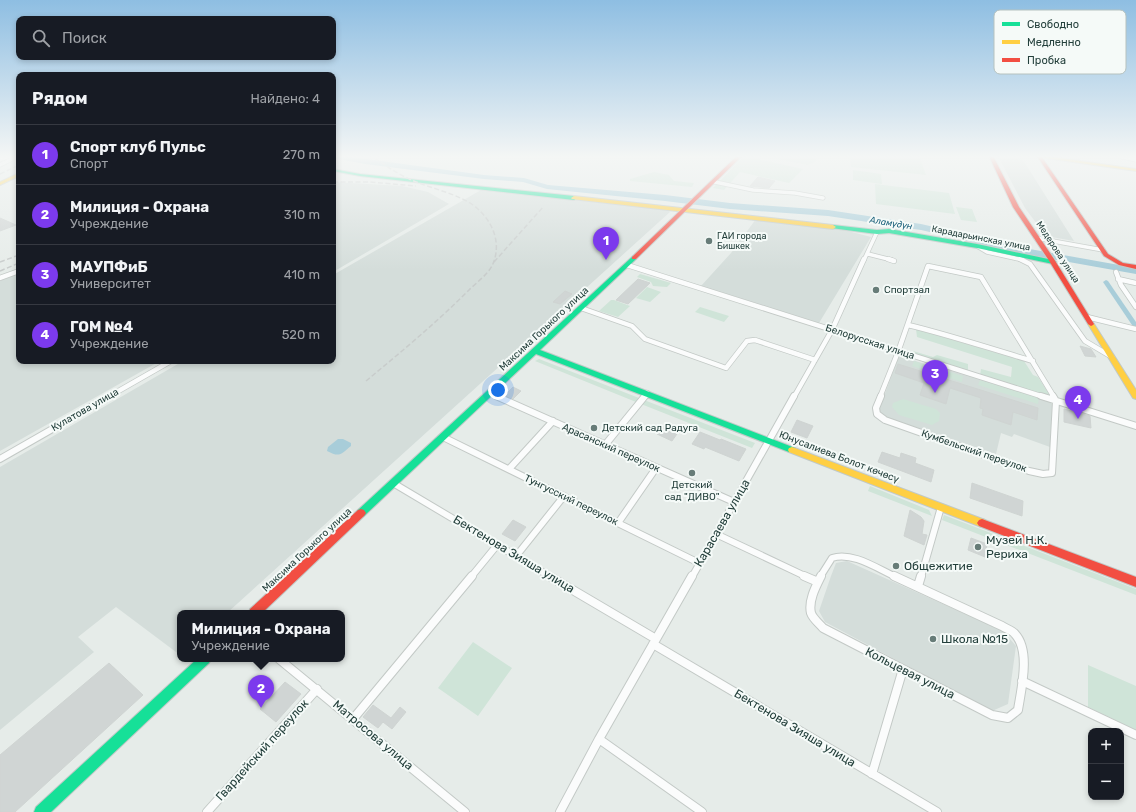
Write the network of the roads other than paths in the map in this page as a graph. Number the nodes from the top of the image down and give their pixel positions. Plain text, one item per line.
1 (548, 194) edge
2 (703, 194) edge
3 (804, 194) edge
4 (1010, 194) edge
5 (1064, 194) edge
6 (823, 198) dead end
7 (688, 208) junction
8 (878, 232) junction
9 (1036, 238) junction
10 (977, 246) junction
11 (1103, 250) junction
12 (868, 254) junction
13 (894, 261) dead end
14 (1052, 261) junction
15 (627, 265) junction
16 (1136, 267) edge
17 (16, 271) edge
18 (1116, 272) dead end
19 (0, 278) edge
20 (1118, 279) junction
21 (1136, 283) edge
22 (1136, 307) edge
23 (581, 308) junction
24 (1087, 317) junction
25 (908, 325) junction
26 (1136, 329) edge
27 (832, 330) junction
28 (535, 351) junction
29 (898, 352) junction
30 (1112, 357) junction
31 (815, 360) junction
32 (1033, 361) junction
33 (166, 364) edge
34 (489, 393) junction
35 (647, 393) junction
36 (1136, 396) edge
37 (1056, 400) junction
38 (553, 422) junction
39 (1136, 426) edge
40 (443, 437) junction
41 (769, 440) junction
42 (604, 445) junction
43 (0, 459) edge
44 (656, 468) junction
45 (509, 469) junction
46 (393, 483) junction
47 (564, 496) junction
48 (734, 502) junction
49 (941, 507) junction
50 (618, 523) junction
51 (716, 534) junction
52 (498, 544) junction
53 (517, 555) junction
54 (699, 563) junction
55 (818, 582) junction
56 (1136, 582) edge
57 (918, 586) junction
58 (257, 610) edge
59 (654, 641) junction
60 (202, 662) edge
61 (283, 662) edge
62 (903, 669) junction
63 (1022, 681) junction
64 (317, 688) junction
65 (353, 719) junction
66 (1136, 735) edge
67 (599, 739) junction
68 (872, 774) junction
69 (41, 812) edge
70 (207, 812) edge
71 (465, 812) edge
72 (560, 812) edge
73 (702, 812) edge
74 (937, 812) edge

1 - 7 main road, Карадарьинская улица
2 - 7 main road, Максима Горького улица
3 - 6 street
4 - 9 main road, Медерова улица
5 - 11 main road
7 - 8 main road, Карадарьинская улица
7 - 15 main road, Максима Горького улица
8 - 10 main road, Карадарьинская улица
8 - 12 street, Карасаева улица
9 - 11 street
9 - 14 main road, Медерова улица
10 - 14 main road, Карадарьинская улица
10 - 30 street, Медерова улица
11 - 16 main road
12 - 13 street
12 - 27 street, Карасаева улица
14 - 24 main road, Медерова улица
15 - 23 main road, Максима Горького улица
15 - 27 street, Белорусская улица
17 - 19 street
18 - 20 street
20 - 21 street
20 - 22 street
23 - 28 main road, Максима Горького улица
23 - 31 street
24 - 26 street
24 - 30 main road, Медерова улица
25 - 29 street, Кумбельский переулок
25 - 32 street
25 - 32 street, Кумбельский переулок
27 - 29 street, Белорусская улица
27 - 31 street, Карасаева улица
28 - 34 main road, Максима Горького улица
28 - 35 main road, Юнусалиева Болот көчөсү
29 - 37 street, Белорусская улица
29 - 37 street, Кумбельский переулок
30 - 36 main road, Медерова улица
31 - 41 street, Карасаева улица
32 - 37 street, Кумбельский переулок
33 - 43 street, Кулатова улица
34 - 38 street, Арасанский переулок
34 - 40 main road, Максима Горького улица
35 - 41 main road, Юнусалиева Болот көчөсү
35 - 42 street
37 - 39 street, Белорусская улица
38 - 42 street, Арасанский переулок
38 - 45 street
40 - 45 street, Тунгусский переулок
40 - 46 main road, Максима Горького улица
41 - 48 street, Карасаева улица
41 - 49 main road, Юнусалиева Болот көчөсү
42 - 44 street, Арасанский переулок
44 - 48 street, Арасанский переулок
44 - 50 street
45 - 47 street, Тунгусский переулок
46 - 52 street, Бектенова Зияша улица
46 - 58 main road, Максима Горького улица
47 - 50 street, Тунгусский переулок
47 - 53 street
48 - 51 street, Карасаева улица
49 - 56 main road, Юнусалиева Болот көчөсү
49 - 57 street
50 - 54 street, Тунгусский переулок
51 - 54 street, Карасаева улица
51 - 55 street
52 - 53 street, Бектенова Зияша улица
52 - 65 street
53 - 59 street, Бектенова Зияша улица
54 - 59 street, Карасаева улица
55 - 57 street, Кольцевая улица
55 - 62 street, Кольцевая улица
57 - 63 street, Кольцевая улица
59 - 67 street, Карасаева улица
59 - 68 street, Бектенова Зияша улица
60 - 69 main road
61 - 64 street, Матросова улица
62 - 63 street, Кольцевая улица
62 - 68 street
63 - 66 street
64 - 65 street, Матросова улица
64 - 70 street, Гвардейский переулок
65 - 71 street, Матросова улица
67 - 72 street, Карасаева улица
67 - 73 street
68 - 74 street, Бектенова Зияша улица

